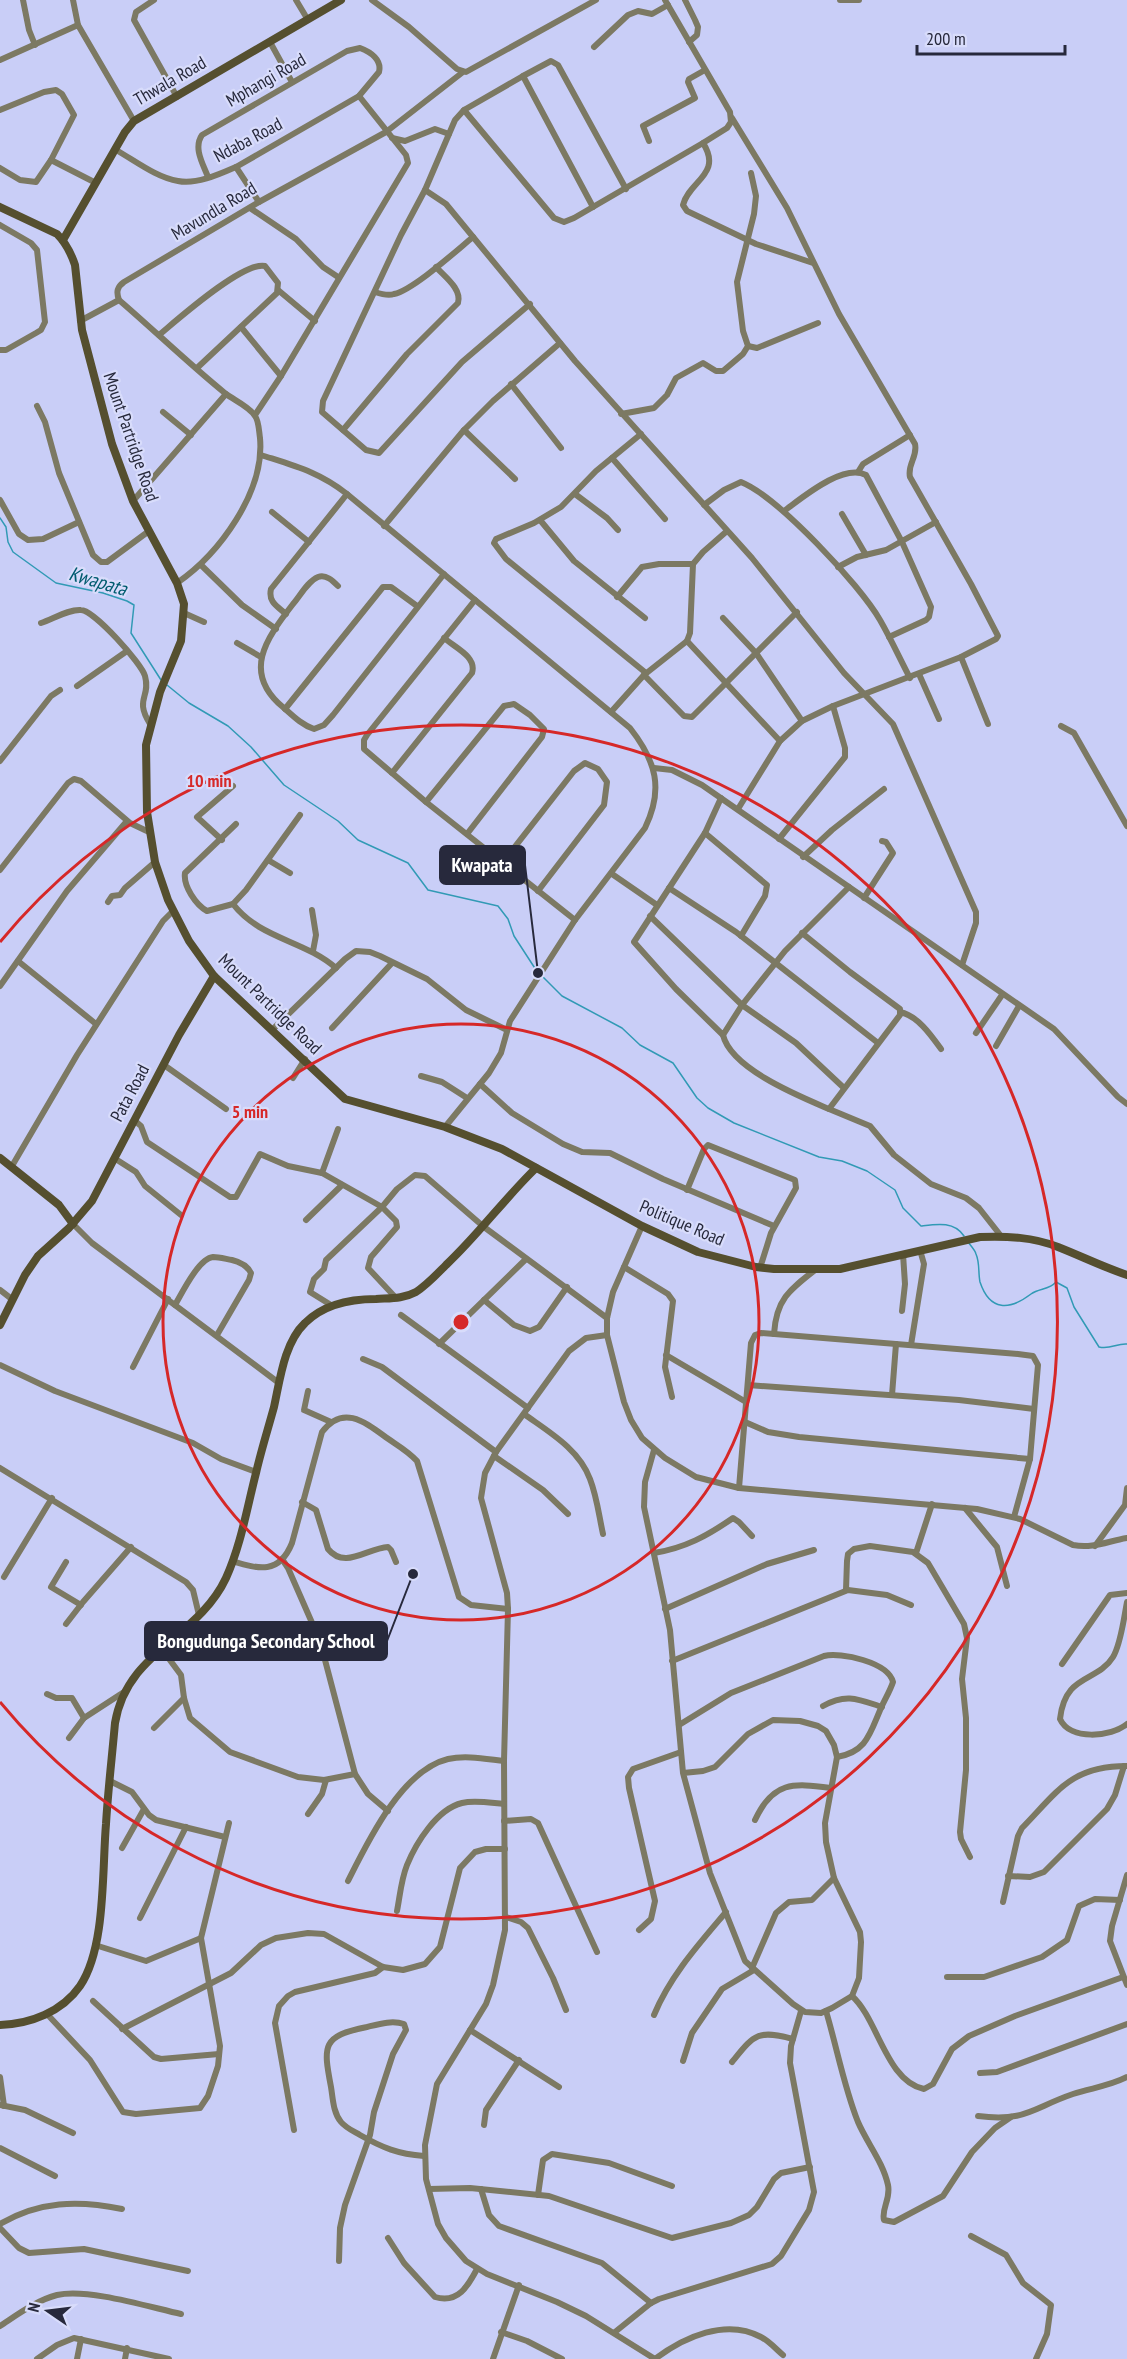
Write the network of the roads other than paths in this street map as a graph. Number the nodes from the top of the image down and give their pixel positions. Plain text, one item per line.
1 (23, 0) edge
2 (73, 0) edge
3 (154, 0) edge
4 (296, 0) edge
5 (341, 0) edge
6 (372, 0) edge
7 (596, 0) edge
8 (685, 0) edge
9 (840, 0) edge
10 (859, 0) edge
11 (666, 3) edge
12 (308, 20) junction
13 (78, 25) junction
14 (270, 42) junction
15 (689, 42) junction
16 (35, 45) junction
17 (594, 47) dead end
18 (0, 60) edge
19 (380, 68) joint
20 (705, 70) junction
21 (463, 72) junction
22 (523, 76) junction
23 (292, 82) junction
24 (359, 96) junction
25 (177, 97) junction
26 (0, 110) edge
27 (464, 110) junction
28 (732, 118) junction
29 (134, 121) junction
30 (386, 132) junction
31 (449, 134) junction
32 (391, 138) junction
33 (649, 141) dead end
34 (703, 143) junction
35 (116, 150) junction
36 (51, 160) junction
37 (236, 167) junction
38 (0, 168) edge
39 (751, 173) dead end
40 (208, 177) junction
41 (96, 183) junction
42 (626, 189) junction
43 (425, 190) junction
44 (259, 202) junction
45 (0, 207) edge
46 (593, 207) junction
47 (250, 208) junction
48 (0, 225) edge
49 (473, 237) junction
50 (63, 240) junction
51 (748, 241) junction
52 (813, 263) junction
53 (436, 267) junction
54 (338, 278) junction
55 (278, 290) junction
56 (375, 292) junction
57 (119, 300) junction
58 (530, 304) junction
59 (80, 321) junction
60 (315, 321) junction
61 (818, 323) dead end
62 (240, 327) junction
63 (159, 335) junction
64 (560, 343) junction
65 (748, 346) junction
66 (0, 350) edge
67 (196, 368) junction
68 (281, 376) junction
69 (511, 384) junction
70 (226, 394) junction
71 (37, 406) dead end
72 (163, 412) dead end
73 (621, 414) junction
74 (255, 415) junction
75 (344, 430) junction
76 (464, 430) junction
77 (641, 434) junction
78 (191, 435) junction
79 (909, 435) junction
80 (561, 448) dead end
81 (261, 455) junction
82 (612, 458) junction
83 (858, 472) junction
84 (515, 479) dead end
85 (347, 494) junction
86 (575, 494) junction
87 (0, 500) edge
88 (133, 501) junction
89 (704, 504) junction
90 (784, 511) junction
91 (272, 512) dead end
92 (842, 514) dead end
93 (665, 519) dead end
94 (540, 520) junction
95 (79, 522) junction
96 (936, 522) junction
97 (384, 526) junction
98 (148, 531) junction
99 (618, 531) dead end
100 (727, 531) junction
101 (309, 542) junction
102 (902, 542) junction
103 (866, 555) junction
104 (693, 564) junction
105 (201, 565) junction
106 (838, 567) junction
107 (444, 574) junction
108 (177, 583) junction
109 (339, 586) dead end
110 (617, 597) junction
111 (475, 600) junction
112 (417, 606) junction
113 (797, 612) junction
114 (184, 614) junction
115 (286, 614) junction
116 (645, 618) dead end
117 (723, 618) dead end
118 (204, 622) dead end
119 (41, 623) dead end
120 (276, 629) junction
121 (888, 637) junction
122 (444, 638) junction
123 (687, 641) junction
124 (237, 644) dead end
125 (127, 651) junction
126 (756, 654) junction
127 (261, 657) junction
128 (961, 657) junction
129 (645, 674) junction
130 (919, 674) junction
131 (910, 678) junction
132 (727, 684) junction
133 (77, 686) dead end
134 (60, 690) dead end
135 (865, 696) junction
136 (833, 706) junction
137 (285, 709) junction
138 (611, 711) junction
139 (939, 719) dead end
140 (802, 721) junction
141 (150, 724) junction
142 (988, 724) dead end
143 (1061, 726) dead end
144 (780, 741) junction
145 (0, 761) edge
146 (654, 768) junction
147 (392, 773) junction
148 (233, 786) dead end
149 (884, 789) dead end
150 (721, 798) junction
151 (426, 802) junction
152 (738, 809) junction
153 (300, 815) dead end
154 (127, 821) junction
155 (236, 824) dead end
156 (1127, 826) edge
157 (149, 832) junction
158 (705, 833) junction
159 (468, 834) junction
160 (779, 839) junction
161 (222, 840) junction
162 (882, 841) dead end
163 (803, 857) junction
164 (268, 860) junction
165 (155, 862) junction
166 (503, 862) junction
167 (0, 870) edge
168 (290, 873) dead end
169 (612, 874) junction
170 (849, 887) junction
171 (669, 888) junction
172 (538, 891) junction
173 (864, 898) junction
174 (108, 902) dead end
175 (233, 904) junction
176 (657, 905) junction
177 (312, 910) dead end
178 (174, 911) junction
179 (650, 916) junction
180 (575, 920) junction
181 (802, 933) junction
182 (741, 936) junction
183 (313, 951) junction
184 (18, 961) junction
185 (392, 963) junction
186 (776, 963) junction
187 (962, 965) junction
188 (336, 968) junction
189 (0, 972) edge
190 (214, 976) junction
191 (7, 977) junction
192 (0, 986) edge
193 (1002, 995) junction
194 (742, 1005) junction
195 (1019, 1006) junction
196 (900, 1012) junction
197 (96, 1024) junction
198 (332, 1028) dead end
199 (273, 1030) junction
200 (507, 1030) junction
201 (976, 1033) dead end
202 (723, 1035) junction
203 (878, 1043) junction
204 (996, 1046) dead end
205 (941, 1049) dead end
206 (305, 1059) junction
207 (164, 1065) junction
208 (421, 1076) dead end
209 (293, 1078) dead end
210 (480, 1084) junction
211 (844, 1088) junction
212 (467, 1098) junction
213 (345, 1099) joint
214 (1127, 1104) edge
215 (829, 1109) junction
216 (226, 1110) dead end
217 (134, 1120) junction
218 (445, 1126) junction
219 (338, 1129) dead end
220 (0, 1158) edge
221 (114, 1158) junction
222 (12, 1166) junction
223 (536, 1168) junction
224 (322, 1173) junction
225 (342, 1185) junction
226 (687, 1190) junction
227 (382, 1208) junction
228 (181, 1215) dead end
229 (306, 1220) dead end
230 (73, 1224) junction
231 (642, 1226) junction
232 (774, 1226) junction
233 (484, 1227) junction
234 (1001, 1236) junction
235 (920, 1250) junction
236 (903, 1254) junction
237 (526, 1259) junction
238 (624, 1267) junction
239 (760, 1268) junction
240 (815, 1270) junction
241 (1127, 1275) edge
242 (567, 1287) junction
243 (0, 1290) edge
244 (397, 1298) junction
245 (168, 1299) junction
246 (13, 1300) junction
247 (484, 1300) junction
248 (175, 1305) junction
249 (331, 1305) junction
250 (902, 1311) dead end
251 (401, 1315) dead end
252 (607, 1318) junction
253 (0, 1325) edge
254 (774, 1334) junction
255 (217, 1335) junction
256 (607, 1335) junction
257 (439, 1344) junction
258 (896, 1344) junction
259 (911, 1346) junction
260 (666, 1355) junction
261 (363, 1359) dead end
262 (0, 1365) edge
263 (133, 1367) dead end
264 (279, 1383) junction
265 (748, 1385) junction
266 (308, 1391) dead end
267 (892, 1395) junction
268 (672, 1397) dead end
269 (746, 1402) junction
270 (1034, 1408) junction
271 (526, 1411) junction
272 (331, 1422) junction
273 (745, 1422) junction
274 (654, 1450) junction
275 (495, 1454) junction
276 (1030, 1459) junction
277 (0, 1468) edge
278 (256, 1472) junction
279 (739, 1488) junction
280 (1127, 1488) edge
281 (52, 1498) junction
282 (302, 1502) junction
283 (932, 1504) junction
284 (965, 1508) junction
285 (568, 1514) dead end
286 (1014, 1517) junction
287 (603, 1534) dead end
288 (752, 1536) dead end
289 (1127, 1538) edge
290 (1095, 1546) junction
291 (132, 1547) junction
292 (814, 1550) dead end
293 (654, 1553) junction
294 (916, 1553) junction
295 (282, 1559) junction
296 (232, 1561) junction
297 (66, 1562) dead end
298 (396, 1562) dead end
299 (4, 1577) dead end
300 (1007, 1586) dead end
301 (846, 1590) junction
302 (1127, 1593) edge
303 (1127, 1602) edge
304 (81, 1605) junction
305 (911, 1605) dead end
306 (508, 1608) junction
307 (665, 1609) junction
308 (199, 1615) junction
309 (66, 1624) dead end
310 (161, 1648) junction
311 (672, 1661) junction
312 (1062, 1664) dead end
313 (124, 1692) junction
314 (47, 1694) dead end
315 (184, 1698) junction
316 (823, 1706) dead end
317 (882, 1707) junction
318 (84, 1718) junction
319 (1127, 1724) edge
320 (679, 1725) junction
321 (154, 1728) dead end
322 (69, 1738) dead end
323 (681, 1752) junction
324 (837, 1757) junction
325 (504, 1761) junction
326 (1125, 1766) edge
327 (683, 1773) junction
328 (356, 1774) junction
329 (326, 1780) junction
330 (111, 1781) junction
331 (831, 1788) junction
332 (504, 1804) junction
333 (144, 1809) junction
334 (388, 1811) junction
335 (308, 1814) dead end
336 (754, 1820) dead end
337 (504, 1821) junction
338 (229, 1823) dead end
339 (186, 1827) junction
340 (225, 1837) junction
341 (122, 1848) dead end
342 (505, 1849) junction
343 (970, 1857) dead end
344 (1127, 1875) edge
345 (1008, 1876) junction
346 (834, 1878) junction
347 (348, 1881) dead end
348 (1120, 1900) junction
349 (1003, 1902) dead end
350 (397, 1911) dead end
351 (726, 1912) junction
352 (506, 1917) junction
353 (140, 1918) dead end
354 (639, 1930) dead end
355 (201, 1938) junction
356 (95, 1945) junction
357 (597, 1952) dead end
358 (383, 1967) junction
359 (753, 1969) junction
360 (947, 1977) dead end
361 (1123, 1977) junction
362 (209, 1983) junction
363 (1127, 1985) edge
364 (852, 1996) junction
365 (93, 2001) dead end
366 (566, 2010) dead end
367 (801, 2011) junction
368 (826, 2011) junction
369 (47, 2014) junction
370 (654, 2015) dead end
371 (1127, 2024) edge
372 (0, 2025) edge
373 (122, 2029) junction
374 (470, 2030) junction
375 (793, 2039) junction
376 (219, 2054) junction
377 (519, 2060) junction
378 (683, 2061) dead end
379 (732, 2062) dead end
380 (980, 2073) dead end
381 (0, 2077) edge
382 (1127, 2077) edge
383 (558, 2087) dead end
384 (2, 2105) edge
385 (978, 2116) dead end
386 (1011, 2117) junction
387 (484, 2125) dead end
388 (294, 2130) dead end
389 (73, 2133) dead end
390 (369, 2140) junction
391 (0, 2148) edge
392 (424, 2156) junction
393 (810, 2167) junction
394 (56, 2176) dead end
395 (672, 2186) dead end
396 (429, 2189) junction
397 (481, 2189) junction
398 (538, 2195) junction
399 (122, 2209) dead end
400 (0, 2226) edge
401 (970, 2236) dead end
402 (388, 2238) dead end
403 (339, 2261) dead end
404 (477, 2269) junction
405 (188, 2271) dead end
406 (519, 2285) junction
407 (651, 2303) junction
408 (181, 2314) dead end
409 (0, 2326) edge
410 (501, 2332) junction
411 (615, 2332) junction
412 (81, 2339) junction
413 (127, 2348) junction
414 (783, 2355) dead end
415 (37, 2359) edge
416 (77, 2359) edge
417 (125, 2359) edge
418 (169, 2359) edge
419 (493, 2359) edge
420 (562, 2359) edge
421 (655, 2359) edge
422 (1036, 2359) edge

1 - 16 street
2 - 13 street
3 - 25 street
4 - 12 street
5 - 12 street, Thwala Road
6 - 21 street
7 - 21 street, Mavundla Road
8 - 15 street
9 - 10 street
11 - 15 street
11 - 17 street
12 - 14 street, Thwala Road
13 - 16 street
13 - 29 street
14 - 23 street
14 - 25 street, Thwala Road
15 - 20 street
16 - 18 street
19 - 23 street, Mphangi Road
19 - 24 street, Ndaba Road
20 - 28 street
20 - 33 street
21 - 30 street, Mavundla Road
22 - 27 street
22 - 42 street
22 - 46 street
23 - 40 street, Mphangi Road
24 - 30 street
24 - 37 street, Ndaba Road
25 - 29 street, Thwala Road
26 - 36 street
27 - 31 street
27 - 46 street
28 - 34 street
28 - 52 street
29 - 35 street, Thwala Road
30 - 32 street
30 - 44 street, Mavundla Road
31 - 32 street
31 - 43 street
32 - 54 street
34 - 42 street
34 - 51 street
35 - 40 street, Ndaba Road
35 - 41 street, Thwala Road
36 - 38 street
36 - 41 street
37 - 40 street, Ndaba Road
37 - 44 street
39 - 51 street
41 - 50 street, Thwala Road
42 - 46 street
43 - 49 street
43 - 56 street
44 - 47 street, Mavundla Road
45 - 50 street
47 - 54 street
47 - 57 street, Mavundla Road
48 - 66 street
49 - 53 street
49 - 58 street
50 - 59 street, Mount Partridge Road
51 - 52 street
51 - 65 street
52 - 79 street
53 - 56 street
53 - 75 street
54 - 60 street
55 - 60 street
55 - 62 street
55 - 63 street
56 - 75 street
57 - 59 street
57 - 63 street
58 - 64 street
58 - 75 street
59 - 88 street, Mount Partridge Road
60 - 68 street
61 - 65 street
62 - 67 street
62 - 68 street
63 - 67 street
64 - 69 street
64 - 73 street
65 - 73 street
67 - 70 street
68 - 74 street
69 - 76 street
69 - 80 street
70 - 74 street
70 - 78 street
71 - 95 street
72 - 78 street
73 - 77 street
74 - 81 street
76 - 84 street
76 - 97 street
77 - 82 street
77 - 89 street
78 - 88 street
79 - 83 street
79 - 96 street
81 - 85 street
81 - 105 street
82 - 86 street
82 - 93 street
83 - 90 street
83 - 102 street
85 - 97 street
85 - 101 street
86 - 94 street
86 - 99 street
87 - 95 street
88 - 98 street, Mount Partridge Road
89 - 90 street
89 - 100 street
90 - 106 street
91 - 101 street
92 - 103 street
94 - 110 street
94 - 129 street
95 - 98 street
96 - 102 street
96 - 128 street
97 - 107 street
98 - 108 street, Mount Partridge Road
100 - 104 street
100 - 113 street
101 - 115 street
102 - 103 street
102 - 121 street
103 - 106 street
104 - 110 street
104 - 123 street
105 - 108 street
105 - 120 street
106 - 121 street
107 - 111 street
107 - 112 street
108 - 114 street, Mount Partridge Road
109 - 115 street
110 - 116 street
111 - 122 street
111 - 138 street
112 - 137 street
112 - 137 street
113 - 126 street
113 - 135 street
114 - 118 street
114 - 141 street, Mount Partridge Road
115 - 120 street
117 - 126 street
119 - 125 street
120 - 127 street
121 - 131 street
122 - 147 street
122 - 147 street
123 - 129 street
123 - 132 street
124 - 127 street
125 - 133 street
125 - 141 street
126 - 132 street
126 - 140 street
127 - 137 street
128 - 130 street
128 - 142 street
129 - 132 street
129 - 138 street
130 - 131 street
130 - 139 street
131 - 135 street
132 - 144 street
134 - 145 street
135 - 136 street
135 - 187 street
136 - 140 street
136 - 160 street
138 - 146 street
140 - 144 street
141 - 157 street, Mount Partridge Road
143 - 156 street
144 - 152 street
146 - 150 street
146 - 169 street
147 - 151 street
148 - 161 street
149 - 163 street
150 - 152 street
150 - 158 street
151 - 159 street
151 - 159 street
152 - 160 street
153 - 164 street
154 - 157 street
154 - 167 street
154 - 184 street
155 - 161 street
157 - 165 street, Mount Partridge Road
158 - 171 street
158 - 182 street
159 - 166 street
160 - 163 street
161 - 175 street
162 - 173 street
163 - 170 street
164 - 168 street
164 - 175 street
165 - 174 street
165 - 178 street, Mount Partridge Road
166 - 172 street
166 - 172 street
169 - 176 street
169 - 180 street
170 - 173 street
170 - 181 street
171 - 176 street
171 - 182 street
172 - 180 street
173 - 187 street
175 - 183 street
176 - 179 street
177 - 183 street
178 - 190 street, Mount Partridge Road
178 - 197 street
179 - 194 street
179 - 202 street
180 - 200 street
181 - 186 street
181 - 196 street
182 - 186 street
183 - 188 street
184 - 191 street
184 - 197 street
185 - 188 street
185 - 198 street
185 - 200 street
186 - 194 street
186 - 203 street
187 - 193 street
188 - 199 street
189 - 191 street
190 - 199 street, Mount Partridge Road
190 - 207 street, Pata Road
191 - 192 street
193 - 195 street
193 - 201 street
194 - 202 street
194 - 211 street
195 - 204 street
195 - 214 street
196 - 203 street
196 - 205 street
197 - 222 street
199 - 206 street, Mount Partridge Road
200 - 210 street
202 - 215 street
203 - 211 street
206 - 209 street
206 - 213 street, Mount Partridge Road
207 - 216 street
207 - 217 street, Pata Road
208 - 212 street
210 - 212 street
210 - 226 street
211 - 215 street
212 - 218 street
213 - 218 street, Politique Road
215 - 234 street
217 - 221 street, Pata Road
217 - 224 street
218 - 223 street, Politique Road
219 - 224 street
220 - 222 street
221 - 228 street
221 - 230 street, Pata Road
222 - 230 street
223 - 231 street, Politique Road
223 - 233 street
224 - 225 street
225 - 227 street
225 - 229 street
226 - 232 street
226 - 232 street
227 - 233 street
227 - 244 street
227 - 249 street
230 - 245 street
230 - 246 street, Pata Road
231 - 238 street
231 - 239 street, Politique Road
232 - 239 street
233 - 237 street
233 - 244 street
234 - 235 street, Politique Road
234 - 241 street, Politique Road
235 - 236 street, Politique Road
235 - 259 street
236 - 240 street, Politique Road
236 - 250 street
237 - 242 street
237 - 247 street
238 - 252 street
238 - 260 street
239 - 240 street, Politique Road
240 - 254 street
242 - 247 street
242 - 252 street
243 - 246 street
244 - 249 street
245 - 248 street
245 - 263 street
246 - 253 street, Pata Road
247 - 257 street
248 - 255 street
248 - 255 street
249 - 264 street
251 - 257 street
252 - 256 street
254 - 258 street
254 - 265 street
255 - 264 street
256 - 271 street
256 - 274 street
257 - 271 street
258 - 259 street
258 - 267 street
259 - 270 street
260 - 268 street
260 - 269 street
261 - 275 street
262 - 278 street
264 - 278 street
265 - 267 street
265 - 269 street
266 - 272 street
267 - 270 street
269 - 273 street
270 - 276 street
271 - 275 street
271 - 287 street
272 - 282 street
272 - 306 street
273 - 276 street
273 - 279 street
274 - 279 street
274 - 293 street
275 - 285 street
275 - 306 street
276 - 286 street
277 - 281 street
278 - 296 street
279 - 283 street
280 - 290 street
281 - 291 street
281 - 299 street
282 - 295 street
282 - 298 street
283 - 284 street
283 - 294 street
284 - 286 street
284 - 300 street
286 - 290 street
288 - 293 street
289 - 290 street
291 - 304 street
291 - 308 street
292 - 307 street
293 - 307 street
294 - 301 street
294 - 343 street
295 - 296 street
295 - 328 street
296 - 308 street
297 - 304 street
301 - 305 street
301 - 311 street
302 - 312 street
303 - 319 street
304 - 309 street
306 - 325 street
307 - 311 street
308 - 310 street
310 - 313 street
310 - 315 street
311 - 320 street
313 - 318 street
313 - 330 street
314 - 318 street
315 - 321 street
315 - 329 street
316 - 317 street
317 - 320 street
317 - 324 street
318 - 322 street
320 - 323 street
323 - 327 street
323 - 354 street
324 - 327 street
324 - 331 street
325 - 332 street
325 - 334 street
326 - 345 street
326 - 345 street
327 - 351 street
328 - 329 street
328 - 334 street
329 - 335 street
330 - 333 street
330 - 356 street
331 - 336 street
331 - 346 street
332 - 337 street
332 - 350 street
333 - 339 street
333 - 341 street
334 - 347 street
337 - 342 street
337 - 357 street
338 - 340 street
339 - 340 street
339 - 353 street
340 - 355 street
342 - 352 street
342 - 358 street
344 - 348 street
345 - 349 street
346 - 359 street
346 - 364 street
348 - 360 street
348 - 361 street
351 - 359 street
351 - 370 street
352 - 366 street
352 - 374 street
355 - 356 street
355 - 362 street
356 - 369 street
358 - 362 street
358 - 388 street
359 - 367 street
359 - 378 street
361 - 363 street
361 - 364 street
362 - 373 street
362 - 376 street
364 - 368 street
365 - 373 street
367 - 368 street
367 - 375 street
368 - 386 street
369 - 372 street
369 - 376 street
371 - 380 street
373 - 376 street
374 - 377 street
374 - 392 street
375 - 379 street
375 - 393 street
377 - 383 street
377 - 387 street
381 - 384 street
382 - 386 street
384 - 389 street
385 - 386 street
390 - 390 street
390 - 392 street
390 - 403 street
391 - 394 street
392 - 396 street
393 - 398 street
393 - 407 street
395 - 398 street
396 - 397 street
396 - 404 street
397 - 398 street
397 - 407 street
399 - 400 street
400 - 405 street
401 - 422 street
402 - 404 street
404 - 406 street
406 - 410 street
406 - 411 street
407 - 411 street
408 - 409 street
410 - 419 street
410 - 420 street
411 - 421 street
412 - 413 street
412 - 415 street
412 - 416 street
413 - 417 street
413 - 418 street
414 - 421 street

